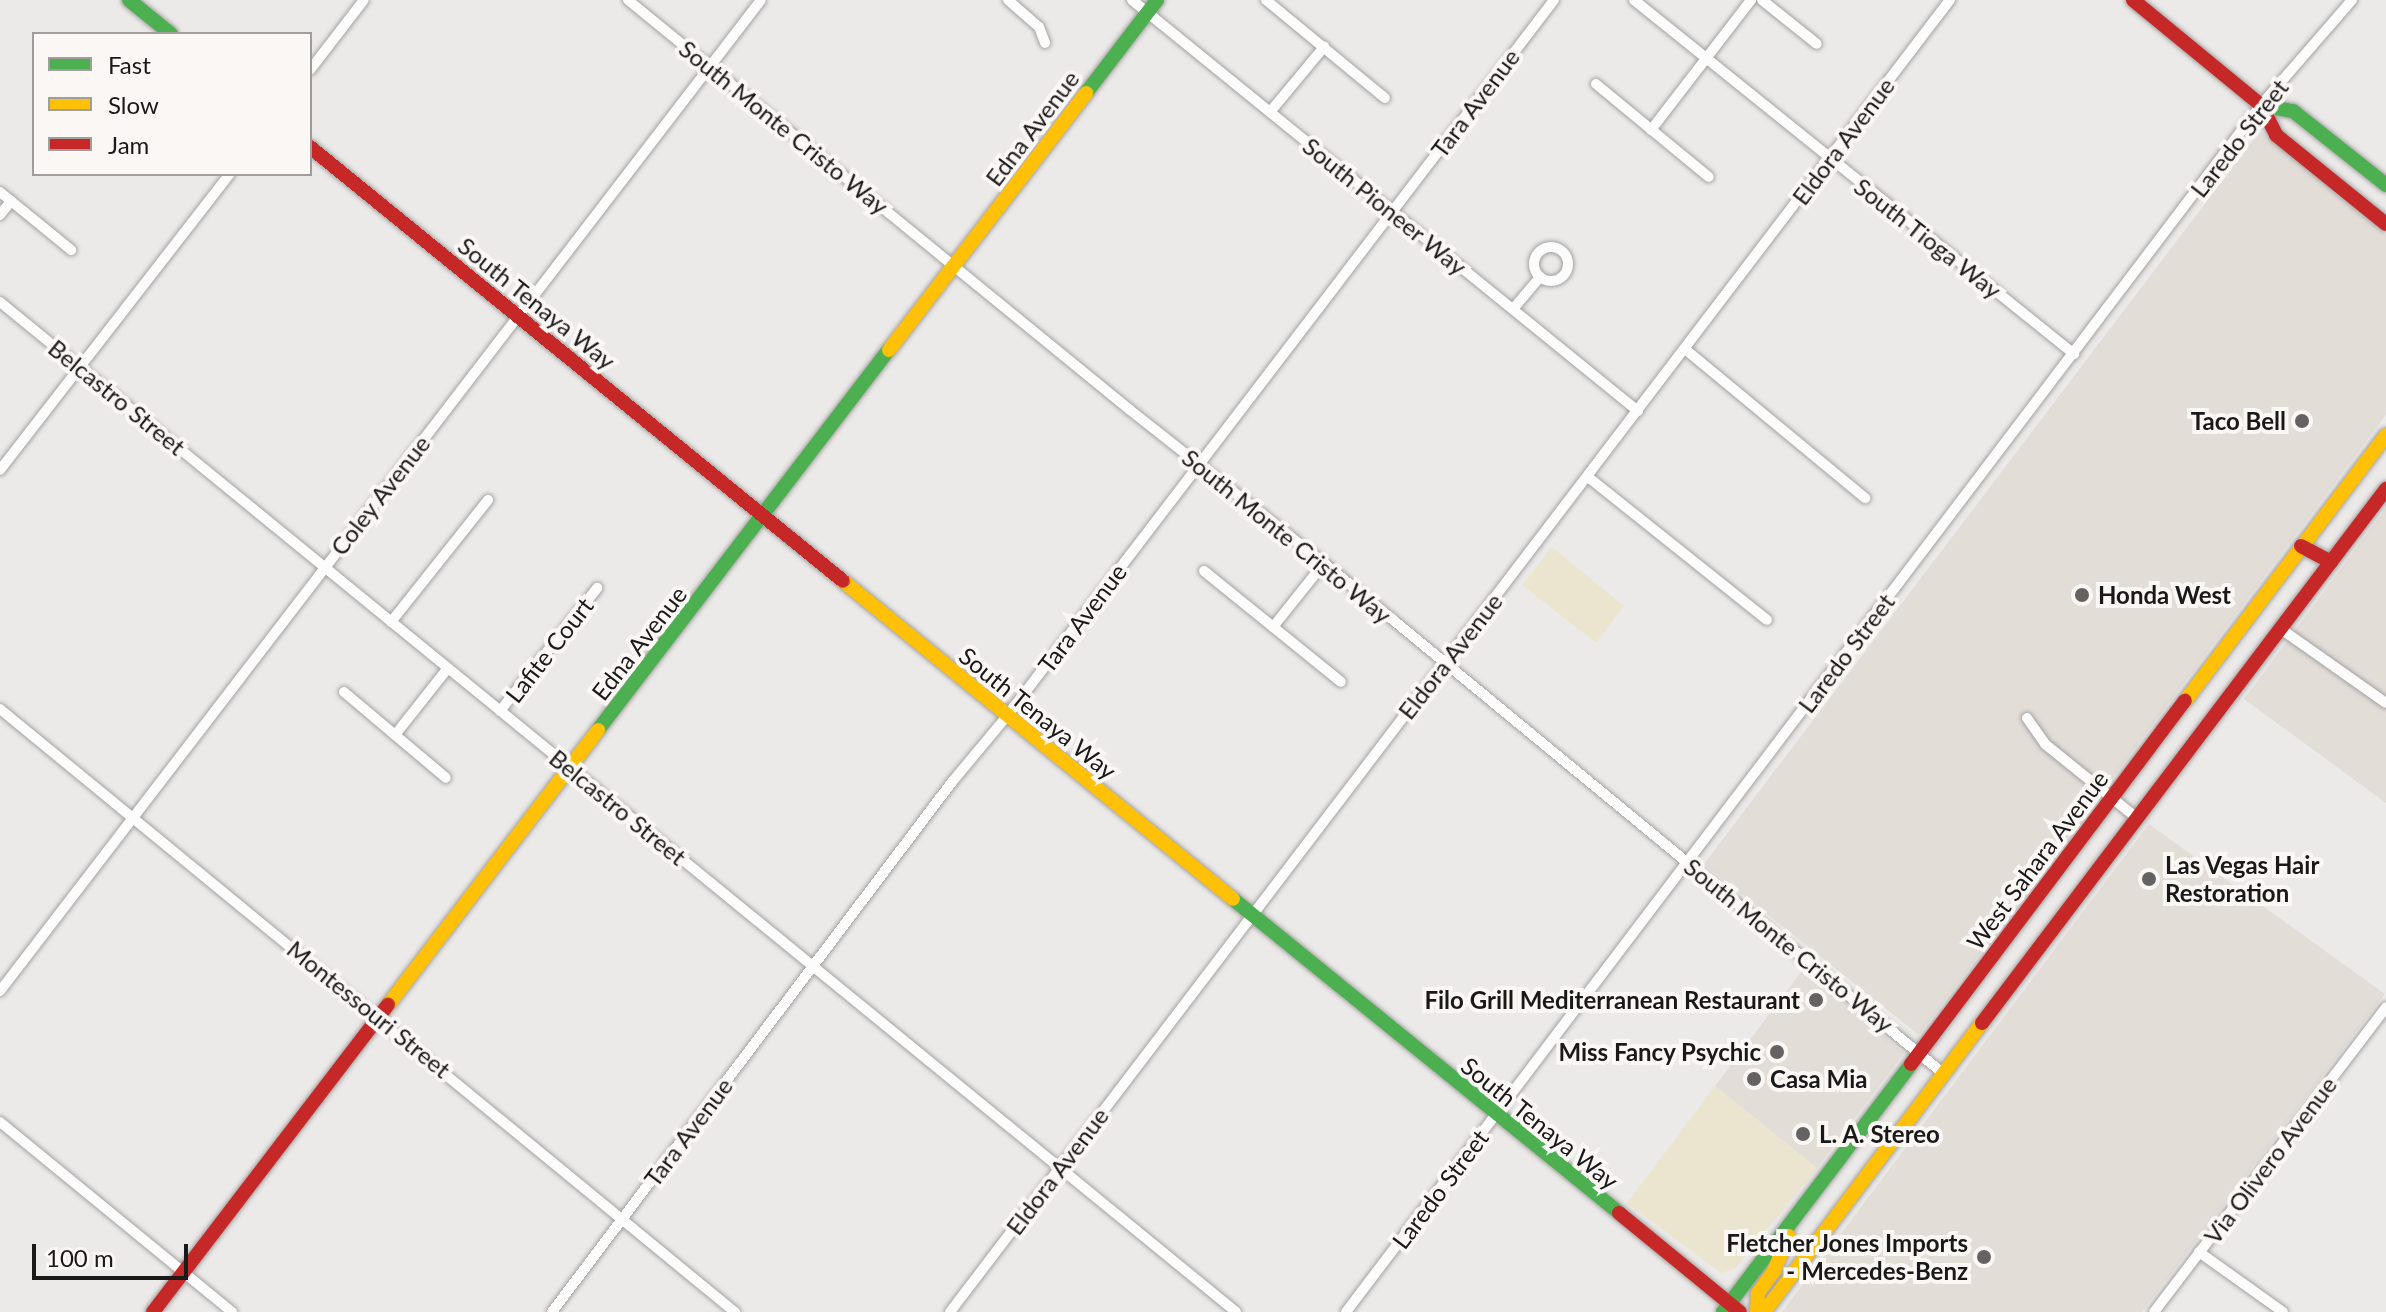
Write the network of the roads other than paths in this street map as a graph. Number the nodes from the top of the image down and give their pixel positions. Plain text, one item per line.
1 (129, 0) edge
2 (364, 0) edge
3 (628, 0) edge
4 (761, 0) edge
5 (1008, 0) edge
6 (1132, 0) edge
7 (1157, 0) edge
8 (1266, 0) edge
9 (1554, 0) edge
10 (1634, 0) edge
11 (1751, 0) edge
12 (1762, 0) edge
13 (1950, 0) edge
14 (2133, 0) edge
15 (2352, 0) edge
16 (1148, 13) junction
17 (169, 32) edge
18 (1045, 43) dead end
19 (1817, 44) dead end
20 (1324, 47) junction
21 (1706, 59) junction
22 (710, 66) junction
23 (312, 67) edge
24 (1596, 84) dead end
25 (1385, 98) dead end
26 (2261, 105) junction
27 (1270, 112) junction
28 (1651, 130) junction
29 (312, 149) edge
30 (1829, 159) junction
31 (228, 176) edge
32 (1709, 177) dead end
33 (2386, 185) edge
34 (0, 192) edge
35 (11, 201) junction
36 (1393, 212) junction
37 (0, 215) edge
38 (2386, 224) edge
39 (71, 250) dead end
40 (955, 265) junction
41 (1540, 277) dead end
42 (0, 302) edge
43 (1513, 309) junction
44 (518, 317) junction
45 (1685, 349) junction
46 (2074, 354) junction
47 (80, 368) junction
48 (1638, 411) junction
49 (2386, 435) edge
50 (1200, 464) junction
51 (0, 470) edge
52 (1588, 477) junction
53 (2386, 489) edge
54 (1865, 498) dead end
55 (488, 500) dead end
56 (764, 518) junction
57 (2301, 546) junction
58 (2331, 562) junction
59 (1324, 563) junction
60 (324, 567) junction
61 (1204, 571) dead end
62 (597, 588) dead end
63 (1767, 620) dead end
64 (391, 622) junction
65 (1273, 627) junction
66 (2281, 629) junction
67 (1444, 664) junction
68 (448, 668) junction
69 (1341, 682) dead end
70 (344, 692) dead end
71 (2386, 703) edge
72 (0, 709) edge
73 (500, 711) junction
74 (1007, 716) junction
75 (2027, 718) dead end
76 (395, 735) junction
77 (570, 768) junction
78 (446, 778) dead end
79 (2111, 798) junction
80 (135, 817) junction
81 (2138, 819) junction
82 (1688, 862) junction
83 (1252, 915) junction
84 (815, 968) junction
85 (0, 991) edge
86 (2386, 1007) edge
87 (380, 1018) junction
88 (1918, 1052) junction
89 (1944, 1074) junction
90 (1496, 1114) junction
91 (0, 1122) edge
92 (1059, 1167) junction
93 (1795, 1216) junction
94 (622, 1220) junction
95 (2199, 1252) junction
96 (184, 1272) junction
97 (1730, 1310) edge
98 (153, 1312) edge
99 (232, 1312) edge
100 (552, 1312) edge
101 (735, 1312) edge
102 (950, 1312) edge
103 (1236, 1312) edge
104 (1346, 1312) edge
105 (1757, 1312) edge
106 (1764, 1312) edge
107 (2154, 1312) edge
108 (2283, 1312) edge

1 - 17 street
2 - 23 street
3 - 22 street, South Monte Cristo Way
4 - 22 street, Coley Avenue
5 - 18 street
6 - 16 street, South Pioneer Way
7 - 16 street, Edna Avenue
8 - 20 street
9 - 36 street, Tara Avenue
10 - 21 street, South Tioga Way
11 - 21 street
12 - 19 street
13 - 30 street, Eldora Avenue
14 - 26 street
15 - 26 street, Laredo Street
16 - 27 street, South Pioneer Way
16 - 40 street, Edna Avenue
20 - 25 street
20 - 27 street
21 - 28 street
21 - 30 street, South Tioga Way
22 - 40 street, South Monte Cristo Way
22 - 44 street, Coley Avenue
24 - 28 street
26 - 33 street
26 - 38 street
26 - 46 street, Laredo Street
27 - 36 street, South Pioneer Way
28 - 32 street
29 - 44 street, South Tenaya Way
30 - 45 street, Eldora Avenue
30 - 46 street, South Tioga Way
31 - 47 street
34 - 35 street
35 - 37 street
35 - 39 street
36 - 43 street, South Pioneer Way
36 - 50 street, Tara Avenue
40 - 50 street, South Monte Cristo Way
40 - 56 street, Edna Avenue
41 - 43 street
42 - 47 street, Belcastro Street
43 - 48 street, South Pioneer Way
44 - 56 street, South Tenaya Way
44 - 60 street, Coley Avenue
45 - 48 street, Eldora Avenue
45 - 54 street
46 - 82 street, Laredo Street
47 - 51 street
47 - 60 street, Belcastro Street
48 - 52 street, Eldora Avenue
49 - 57 street, West Sahara Avenue
50 - 59 street, South Monte Cristo Way
50 - 74 street, Tara Avenue
52 - 63 street
52 - 67 street, Eldora Avenue
53 - 58 street
55 - 64 street
56 - 74 street, South Tenaya Way
56 - 77 street, Edna Avenue
57 - 58 street
57 - 79 street, West Sahara Avenue
58 - 66 street
59 - 65 street
59 - 67 street, South Monte Cristo Way
60 - 64 street, Belcastro Street
60 - 80 street, Coley Avenue
61 - 65 street
62 - 73 street, Lafite Court
64 - 68 street, Belcastro Street
65 - 69 street
66 - 71 street
66 - 81 street
67 - 82 street, South Monte Cristo Way
67 - 83 street, Eldora Avenue
68 - 73 street, Belcastro Street
68 - 76 street
70 - 76 street
72 - 80 street, Montessouri Street
73 - 77 street, Belcastro Street
74 - 83 street, South Tenaya Way
74 - 84 street, Tara Avenue
75 - 79 street
76 - 78 street
77 - 84 street, Belcastro Street
77 - 87 street, Edna Avenue
79 - 81 street
79 - 88 street, West Sahara Avenue
80 - 85 street, Coley Avenue
80 - 87 street, Montessouri Street
81 - 89 street
82 - 88 street, South Monte Cristo Way
82 - 90 street, Laredo Street
83 - 90 street, South Tenaya Way
83 - 92 street, Eldora Avenue
84 - 92 street, Belcastro Street
84 - 94 street, Tara Avenue
86 - 95 street, Via Olivero Avenue
87 - 94 street, Montessouri Street
87 - 96 street, Edna Avenue
88 - 89 street, South Monte Cristo Way
88 - 93 street, West Sahara Avenue
89 - 106 street
90 - 97 street, South Tenaya Way
90 - 104 street, Laredo Street
91 - 96 street
92 - 102 street, Eldora Avenue
92 - 103 street, Belcastro Street
93 - 97 street, West Sahara Avenue
93 - 105 street
94 - 100 street, Tara Avenue
94 - 101 street, Montessouri Street
95 - 107 street, Via Olivero Avenue
95 - 108 street
96 - 98 street, Edna Avenue
96 - 99 street

